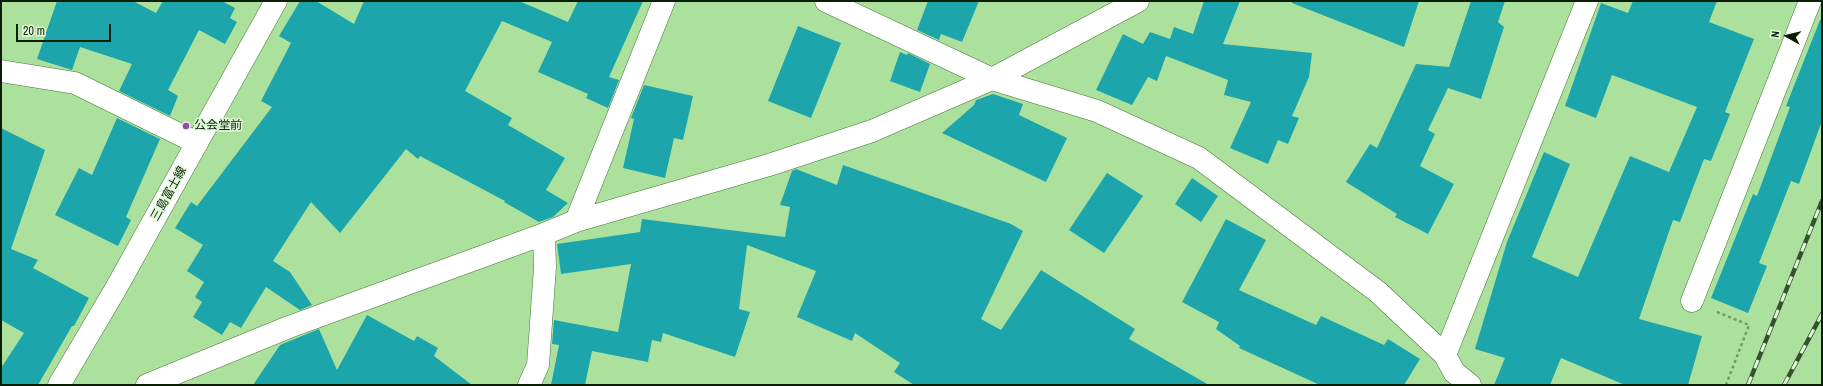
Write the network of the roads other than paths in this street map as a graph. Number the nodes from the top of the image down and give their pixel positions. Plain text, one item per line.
1 (276, 1) edge
2 (664, 1) edge
3 (826, 1) edge
4 (1138, 1) edge
5 (1587, 1) edge
6 (1810, 1) edge
7 (1, 71) edge
8 (992, 79) junction
9 (197, 143) junction
10 (576, 221) junction
11 (544, 234) junction
12 (1692, 301) road end
13 (1454, 374) edge
14 (59, 385) edge
15 (147, 385) edge
16 (528, 385) edge

1 - 9 street, 三島富士線
2 - 10 street
3 - 8 street
4 - 8 street
5 - 13 street
6 - 12 street
7 - 9 street
8 - 10 street
8 - 13 street
9 - 14 street, 三島富士線
10 - 11 street
11 - 15 street
11 - 16 street

